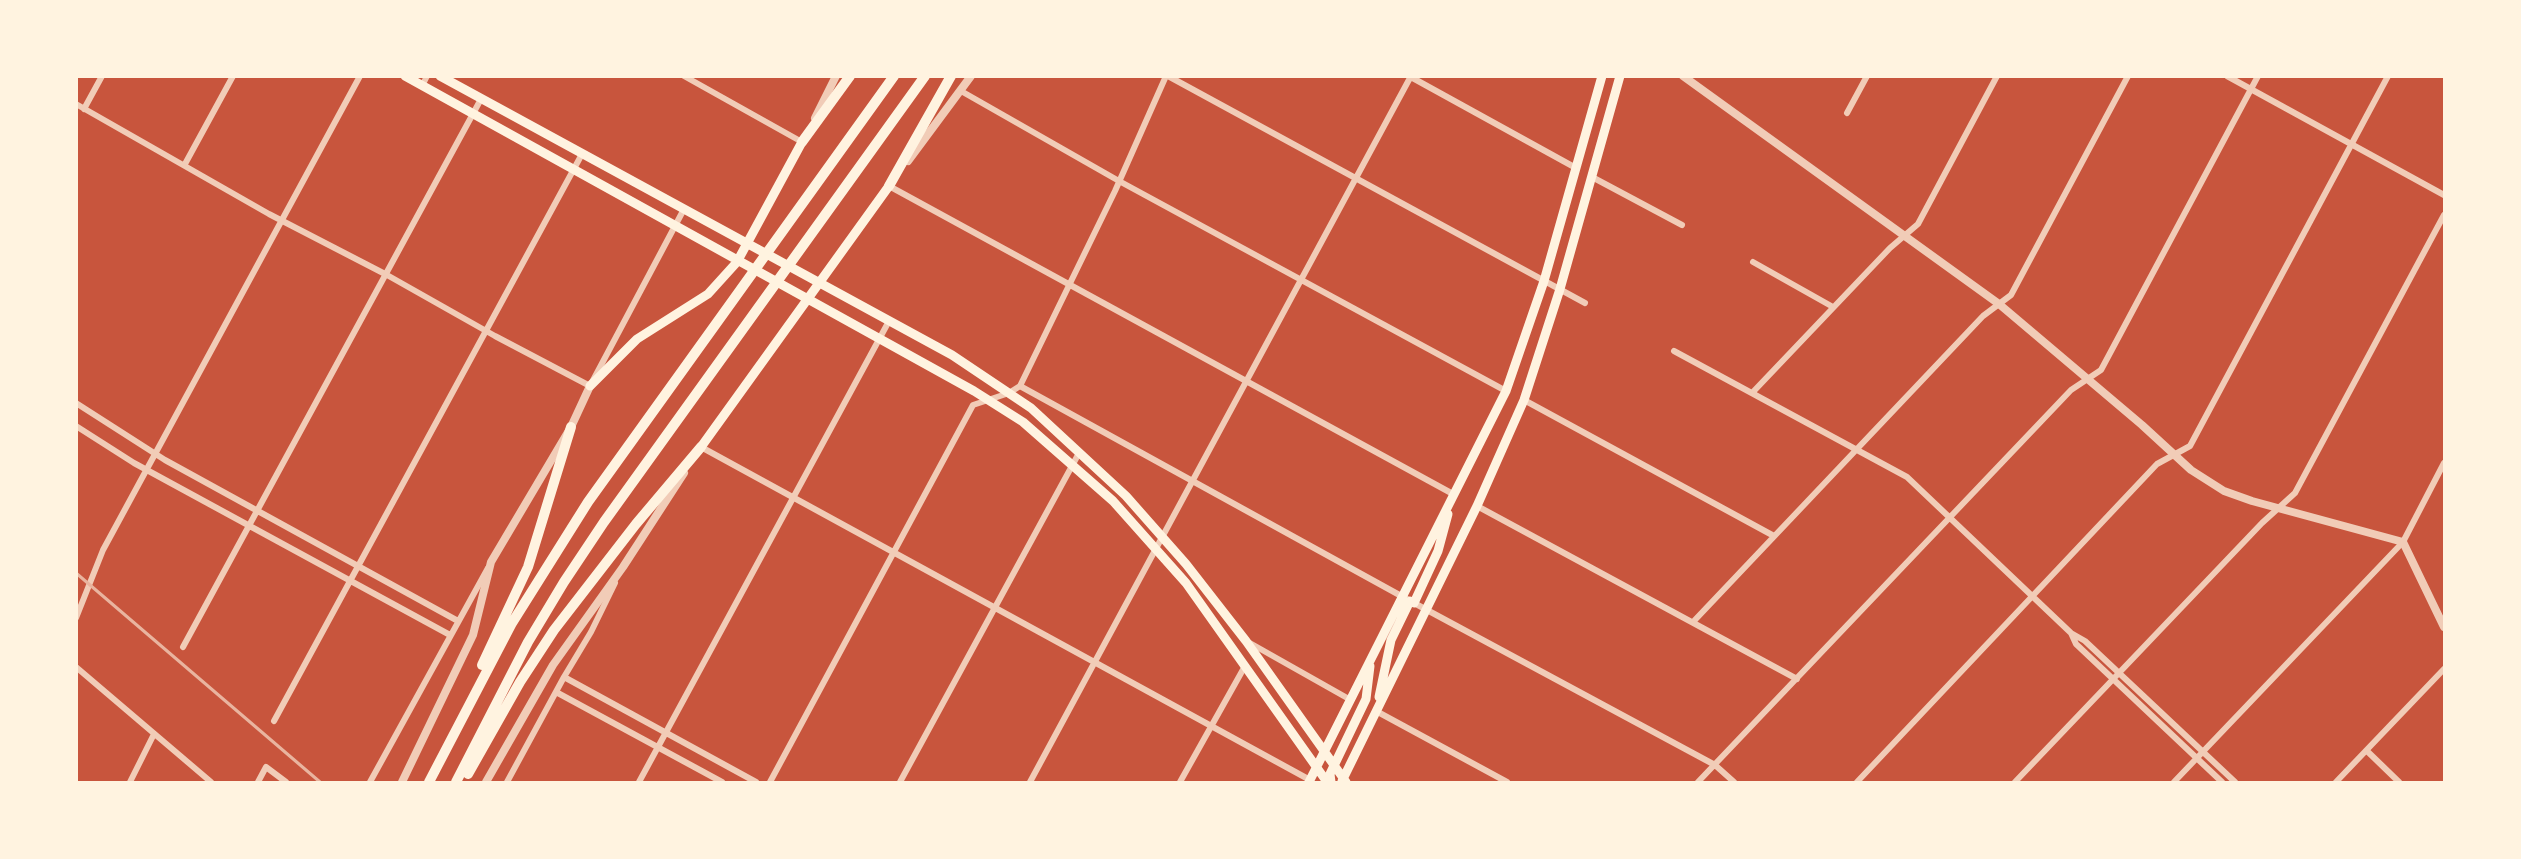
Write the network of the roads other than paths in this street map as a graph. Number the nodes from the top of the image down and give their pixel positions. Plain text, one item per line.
1 (102, 76) edge
2 (233, 76) edge
3 (360, 76) edge
4 (405, 76) edge
5 (427, 76) edge
6 (440, 76) edge
7 (684, 76) edge
8 (836, 76) edge
9 (850, 76) edge
10 (894, 76) edge
11 (925, 76) edge
12 (951, 76) edge
13 (971, 76) edge
14 (1167, 76) edge
15 (1602, 76) edge
16 (1620, 76) edge
17 (1683, 76) edge
18 (1867, 76) edge
19 (1997, 76) edge
20 (2128, 76) edge
21 (2227, 76) edge
22 (2258, 76) edge
23 (2388, 76) edge
24 (1410, 77) edge
25 (422, 86) junction
26 (2251, 90) junction
27 (961, 91) junction
28 (481, 99) junction
29 (76, 104) edge
30 (84, 109) junction
31 (473, 114) junction
32 (1847, 114) dead end
33 (802, 142) junction
34 (2352, 144) junction
35 (582, 154) junction
36 (185, 164) junction
37 (1576, 168) junction
38 (574, 170) junction
39 (1592, 177) junction
40 (1356, 179) junction
41 (1119, 181) junction
42 (889, 186) junction
43 (2445, 195) edge
44 (684, 210) junction
45 (2445, 214) edge
46 (282, 220) junction
47 (1682, 225) dead end
48 (675, 227) junction
49 (1905, 237) junction
50 (747, 244) junction
51 (1753, 262) dead end
52 (742, 264) junction
53 (387, 275) junction
54 (1302, 279) junction
55 (1544, 281) junction
56 (1071, 285) junction
57 (818, 287) junction
58 (1560, 289) junction
59 (808, 300) junction
60 (1586, 303) dead end
61 (1999, 304) junction
62 (1833, 307) junction
63 (889, 321) junction
64 (487, 332) junction
65 (880, 339) junction
66 (1674, 351) dead end
67 (2087, 379) junction
68 (1247, 380) junction
69 (590, 386) junction
70 (1020, 386) junction
71 (1506, 391) junction
72 (1009, 393) junction
73 (1752, 393) junction
74 (988, 400) junction
75 (1524, 400) junction
76 (76, 403) edge
77 (76, 426) edge
78 (571, 427) junction
79 (701, 447) junction
80 (1857, 449) junction
81 (1079, 453) junction
82 (155, 454) junction
83 (2174, 456) junction
84 (2445, 463) edge
85 (1072, 465) junction
86 (147, 470) junction
87 (2445, 472) edge
88 (2437, 477) junction
89 (1193, 481) junction
90 (1453, 494) junction
91 (794, 498) junction
92 (1477, 506) junction
93 (2279, 507) junction
94 (258, 511) junction
95 (1951, 517) junction
96 (250, 525) junction
97 (1774, 536) junction
98 (1163, 538) junction
99 (2403, 542) junction
100 (1156, 550) junction
101 (893, 553) junction
102 (491, 562) junction
103 (358, 566) junction
104 (623, 567) junction
105 (351, 580) junction
106 (2034, 596) junction
107 (1409, 600) junction
108 (995, 608) junction
109 (1425, 609) junction
110 (76, 618) edge
111 (458, 621) junction
112 (1693, 622) junction
113 (2445, 627) edge
114 (2071, 633) junction
115 (450, 634) junction
116 (1246, 641) junction
117 (183, 647) dead end
118 (1370, 661) junction
119 (1095, 663) junction
120 (1245, 666) junction
121 (76, 667) edge
122 (2445, 669) edge
123 (2119, 673) junction
124 (564, 677) junction
125 (1797, 679) junction
126 (2113, 680) junction
127 (556, 692) junction
128 (1349, 699) junction
129 (1376, 711) junction
130 (274, 721) dead end
131 (1211, 726) junction
132 (666, 733) junction
133 (154, 734) junction
134 (658, 749) junction
135 (2367, 751) junction
136 (2203, 752) junction
137 (1325, 753) junction
138 (2196, 759) junction
139 (1715, 765) junction
140 (1334, 766) junction
141 (1316, 767) junction
142 (1309, 781) edge
143 (1344, 781) edge
144 (1326, 782) edge
145 (130, 783) edge
146 (211, 783) edge
147 (258, 783) edge
148 (286, 783) edge
149 (370, 783) edge
150 (402, 783) edge
151 (429, 783) edge
152 (456, 783) edge
153 (463, 783) edge
154 (486, 783) edge
155 (507, 783) edge
156 (639, 783) edge
157 (722, 783) edge
158 (756, 783) edge
159 (770, 783) edge
160 (900, 783) edge
161 (1030, 783) edge
162 (1180, 783) edge
163 (1507, 783) edge
164 (1698, 783) edge
165 (1734, 783) edge
166 (1857, 783) edge
167 (2015, 783) edge
168 (2174, 783) edge
169 (2222, 783) edge
170 (2235, 783) edge
171 (2336, 783) edge
172 (2399, 783) edge

1 - 30 street
2 - 36 street
3 - 46 street
4 - 25 main road
5 - 25 street
6 - 28 main road
7 - 33 street
8 - 33 street
9 - 33 highway
10 - 151 highway
11 - 152 highway
12 - 42 highway
13 - 27 street
14 - 40 street
14 - 41 street
15 - 37 main road
16 - 39 main road
17 - 49 street
18 - 32 street
19 - 49 street
20 - 61 street
21 - 26 street
22 - 26 street
23 - 34 street
24 - 37 street
24 - 40 street
25 - 31 main road
26 - 34 street
26 - 67 street
27 - 41 street
27 - 42 street
28 - 31 street
28 - 35 main road
29 - 30 street
30 - 36 street
31 - 38 main road
31 - 53 street
33 - 50 main road
34 - 43 street
34 - 83 street
35 - 38 street
35 - 44 main road
36 - 46 street
37 - 55 main road
38 - 48 main road
38 - 64 street
39 - 47 street
39 - 58 main road
40 - 54 street
40 - 55 street
41 - 54 street
41 - 56 street
42 - 56 street
42 - 57 main road
44 - 48 street
44 - 50 main road
45 - 93 street
46 - 53 street
46 - 82 street
48 - 52 main road
48 - 69 street
49 - 61 street
49 - 62 street
50 - 52 main road
50 - 57 main road
51 - 62 street
52 - 59 main road
52 - 69 main road
53 - 64 street
53 - 94 street
54 - 68 street
54 - 71 street
55 - 58 street
55 - 71 main road
56 - 68 street
56 - 70 street
57 - 59 main road
57 - 63 main road
58 - 60 street
58 - 75 main road
59 - 65 main road
59 - 79 main road
61 - 67 street
61 - 80 street
62 - 73 street
63 - 65 street
63 - 72 main road
64 - 69 street
64 - 103 street
65 - 74 main road
65 - 91 street
66 - 73 street
67 - 83 street
67 - 95 street
68 - 89 street
68 - 90 street
69 - 78 street
70 - 72 street
70 - 89 street
71 - 90 main road
72 - 74 street
72 - 81 main road
73 - 80 street
74 - 85 main road
74 - 101 street
75 - 92 main road
75 - 97 street
76 - 82 street
77 - 86 street
78 - 102 street
78 - 151 highway
79 - 91 street
79 - 104 street
79 - 153 highway
80 - 95 street
80 - 97 street
81 - 85 street
81 - 98 main road
82 - 86 street
82 - 94 street
83 - 93 street
83 - 106 street
84 - 88 street
85 - 100 main road
85 - 108 street
86 - 96 street
86 - 110 street
87 - 88 street
88 - 99 street
89 - 98 street
89 - 107 street
90 - 107 main road
91 - 101 street
91 - 132 street
92 - 109 main road
92 - 112 street
93 - 99 street
93 - 123 street
94 - 96 street
94 - 103 street
95 - 106 street
95 - 125 street
96 - 105 street
96 - 117 street
97 - 112 street
98 - 100 street
98 - 116 main road
99 - 113 street
99 - 136 street
100 - 119 street
100 - 120 main road
101 - 108 street
101 - 159 street
102 - 111 street
102 - 150 street
103 - 105 street
103 - 111 street
104 - 124 street
104 - 154 street
105 - 115 street
105 - 130 street
106 - 114 street
106 - 166 street
107 - 109 street
107 - 118 main road
107 - 129 main road
108 - 119 street
108 - 160 street
109 - 129 main road
109 - 139 street
111 - 115 street
112 - 125 street
114 - 123 street
114 - 126 street
115 - 149 street
116 - 128 street
116 - 137 main road
118 - 128 main road
118 - 140 main road
119 - 131 street
119 - 161 street
120 - 131 street
120 - 141 main road
121 - 133 street
122 - 135 street
123 - 126 street
123 - 136 street
124 - 127 street
124 - 132 street
125 - 139 street
126 - 138 street
126 - 167 street
127 - 134 street
127 - 155 street
128 - 137 main road
129 - 143 main road
129 - 163 street
131 - 142 street
131 - 162 street
132 - 134 street
132 - 158 street
133 - 145 street
133 - 146 street
134 - 156 street
134 - 157 street
135 - 171 street
135 - 172 street
136 - 138 street
136 - 170 street
137 - 140 main road
137 - 141 main road
137 - 144 main road
138 - 168 street
138 - 169 street
139 - 164 street
139 - 165 street
140 - 143 main road
140 - 144 main road
141 - 142 main road
141 - 144 main road
147 - 148 street

